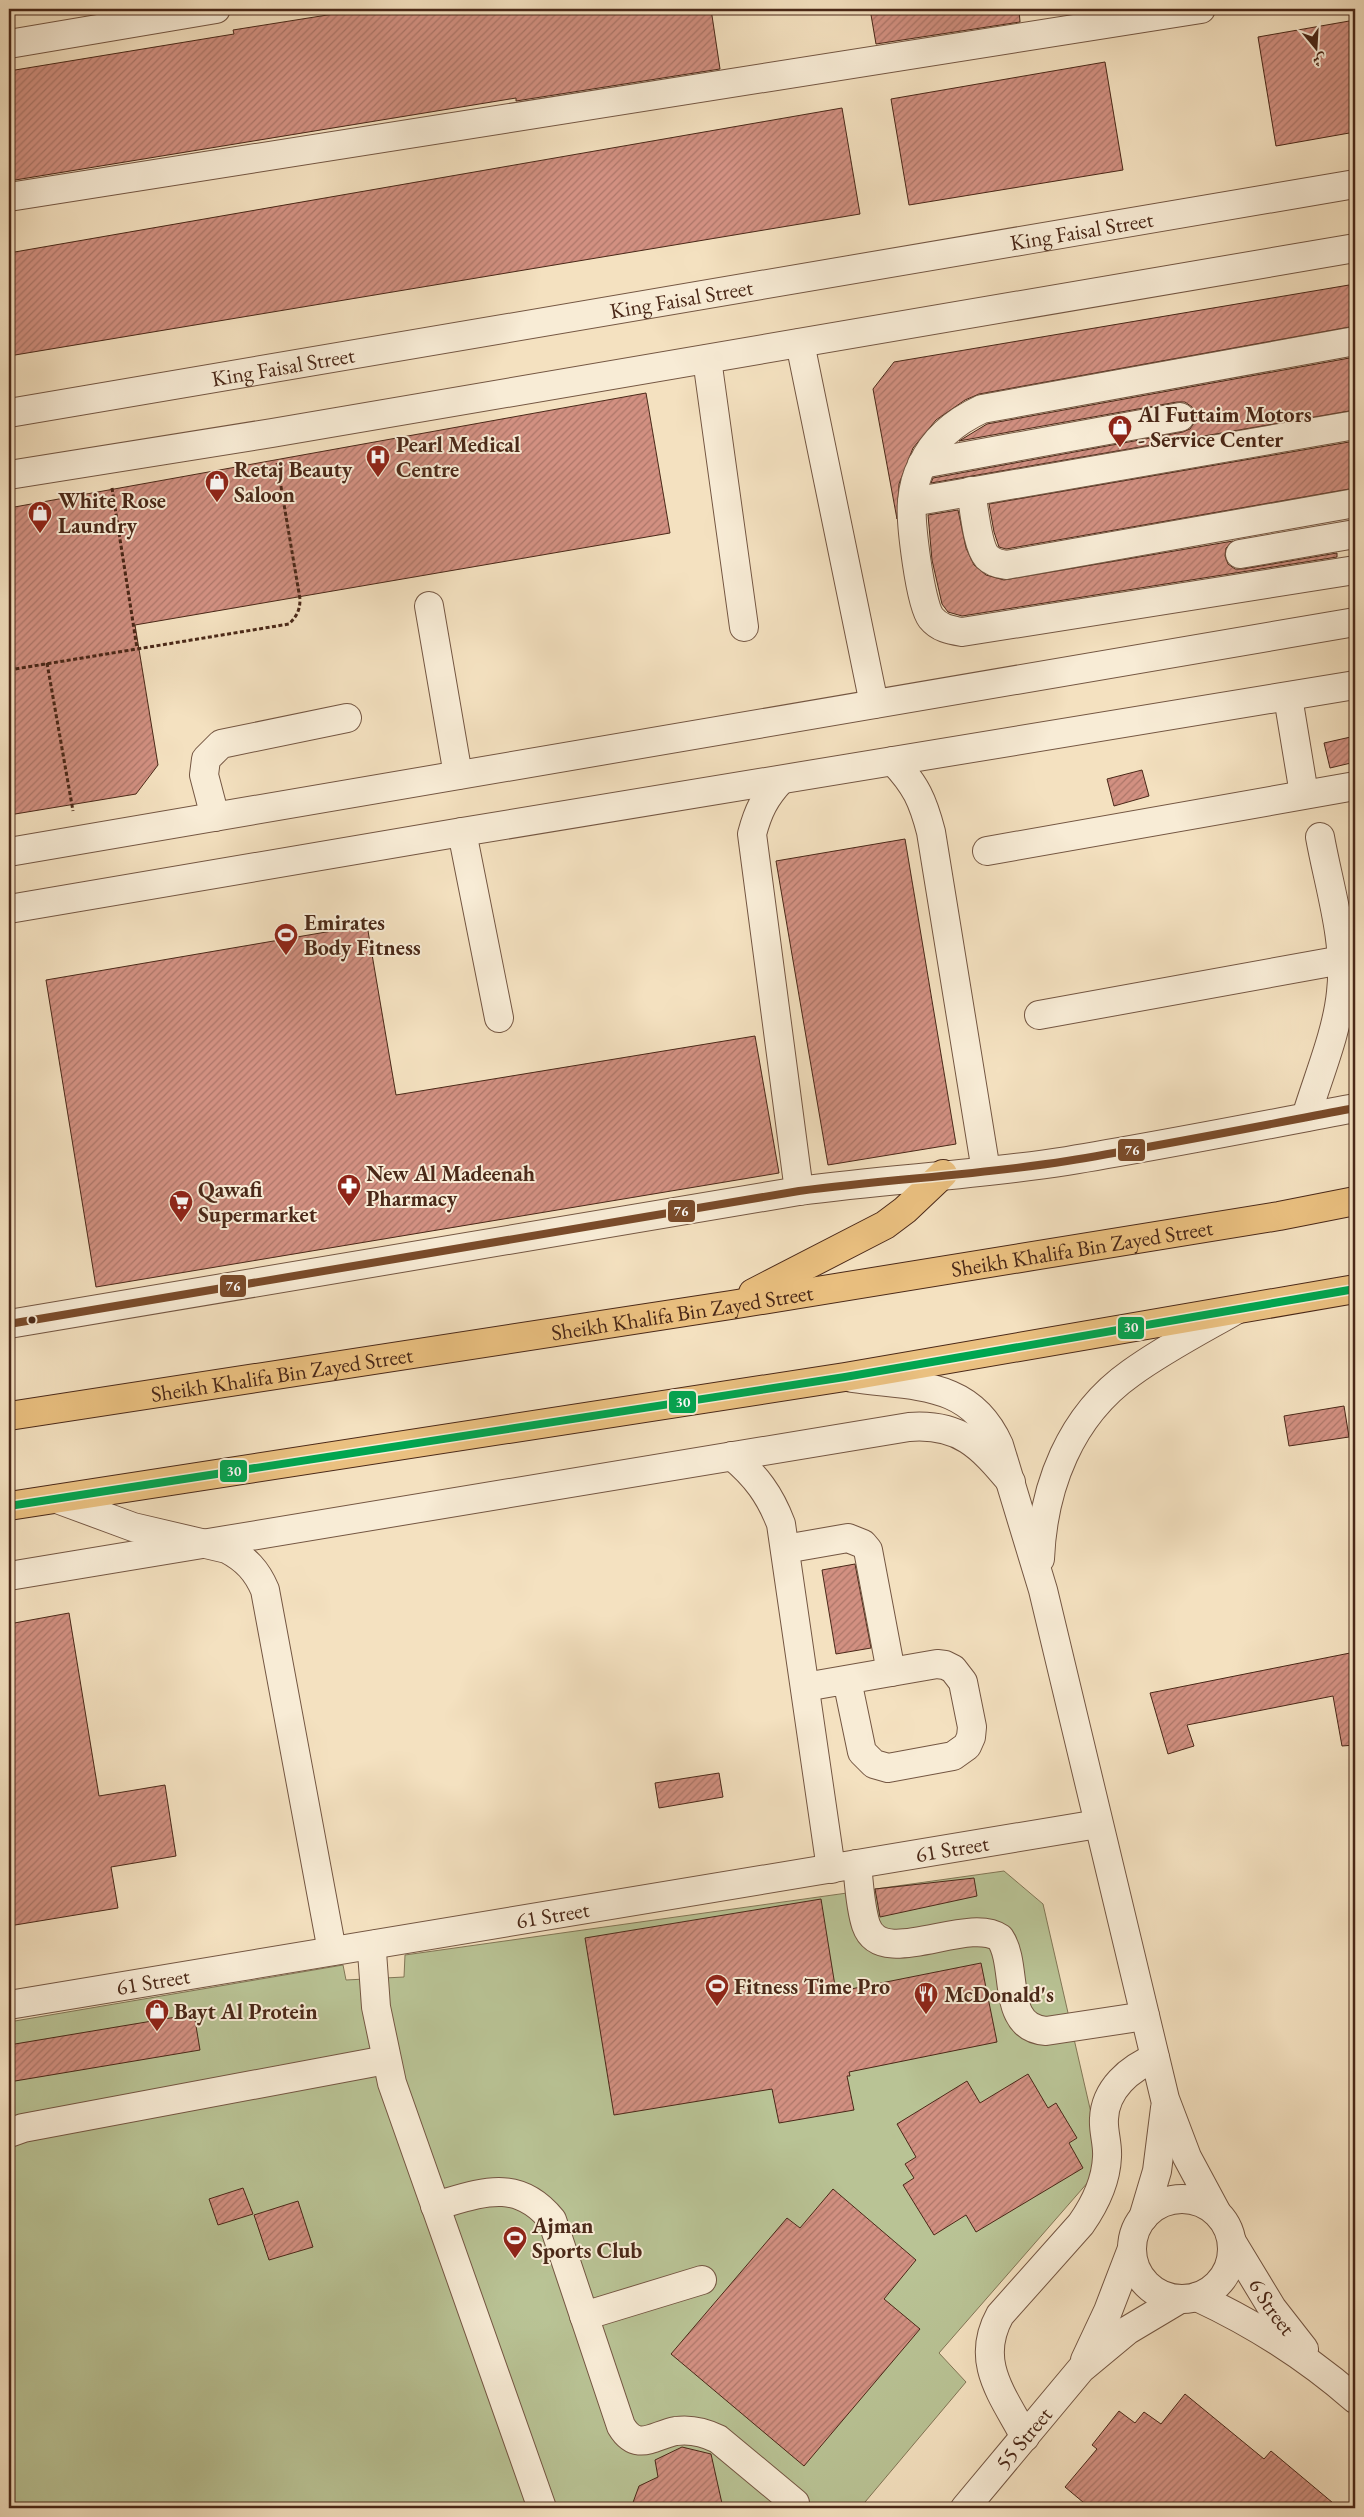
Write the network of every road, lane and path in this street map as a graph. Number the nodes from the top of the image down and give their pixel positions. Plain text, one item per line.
1 (216, 9) edge
2 (1201, 9) edge
3 (9, 44) edge
4 (1355, 184) edge
5 (9, 197) edge
6 (1355, 248) edge
7 (1355, 341) edge
8 (800, 343) junction
9 (707, 359) junction
10 (1173, 374) junction
11 (9, 412) edge
12 (1180, 417) junction
13 (1355, 425) edge
14 (272, 433) junction
15 (1186, 454) junction
16 (108, 459) junction
17 (922, 464) junction
18 (9, 475) edge
19 (971, 491) junction
20 (912, 502) junction
21 (1355, 503) edge
22 (1355, 534) edge
23 (1240, 554) dead end
24 (1355, 570) edge
25 (430, 606) dead end
26 (1355, 622) edge
27 (744, 627) dead end
28 (137, 648) junction
29 (48, 664) junction
30 (9, 670) edge
31 (1355, 685) edge
32 (1288, 696) junction
33 (874, 704) junction
34 (347, 718) dead end
35 (893, 761) junction
36 (458, 775) junction
37 (781, 780) junction
38 (1355, 786) edge
39 (1304, 794) junction
40 (215, 816) junction
41 (462, 832) junction
42 (1320, 837) dead end
43 (78, 840) junction
44 (987, 851) dead end
45 (9, 852) edge
46 (9, 910) edge
47 (1342, 960) junction
48 (1348, 991) edge
49 (1039, 1015) dead end
50 (499, 1018) dead end
51 (1355, 1108) edge
52 (1306, 1117) junction
53 (986, 1171) junction
54 (943, 1174) junction
55 (799, 1191) junction
56 (1355, 1201) edge
57 (1355, 1289) edge
58 (731, 1305) junction
59 (1240, 1308) junction
60 (9, 1324) edge
61 (845, 1377) junction
62 (9, 1416) edge
63 (732, 1456) junction
64 (1011, 1482) junction
65 (57, 1499) junction
66 (9, 1506) edge
67 (199, 1544) junction
68 (785, 1549) junction
69 (9, 1576) edge
70 (1043, 1590) junction
71 (891, 1672) junction
72 (847, 1680) junction
73 (805, 1687) junction
74 (1098, 1824) junction
75 (857, 1864) junction
76 (831, 1869) junction
77 (376, 1944) junction
78 (332, 1952) junction
79 (9, 2005) edge
80 (1145, 2016) junction
81 (1155, 2058) junction
82 (386, 2060) junction
83 (1165, 2099) junction
84 (13, 2130) edge
85 (435, 2206) junction
86 (1216, 2211) junction
87 (1143, 2218) junction
88 (1232, 2242) junction
89 (1131, 2251) junction
90 (702, 2280) dead end
91 (1188, 2298) junction
92 (584, 2316) junction
93 (1319, 2368) junction
94 (1081, 2369) junction
95 (1355, 2399) edge
96 (1025, 2438) junction
97 (795, 2503) dead end
98 (542, 2508) edge
99 (966, 2508) edge

1 - 3 street
2 - 5 street
4 - 11 street, King Faisal Street
6 - 8 street
7 - 10 street
8 - 9 street
8 - 33 street
9 - 14 street
9 - 27 street
10 - 12 street
10 - 17 street
12 - 15 street
12 - 17 street
13 - 15 street
14 - 16 street
14 - 28 path
15 - 19 street
16 - 18 street
16 - 28 path
17 - 20 street
19 - 20 street
19 - 21 street
20 - 24 street
22 - 23 street
25 - 36 street
26 - 33 street
28 - 29 path
29 - 30 path
29 - 43 path
31 - 32 street
32 - 35 street
32 - 39 street
33 - 36 street
34 - 40 street
35 - 37 street
35 - 53 street
36 - 40 street
37 - 41 street
37 - 55 street
38 - 39 street
39 - 44 street
40 - 43 street
41 - 46 street
41 - 50 street
42 - 47 street
43 - 45 street
47 - 48 street
47 - 49 street
48 - 52 street
51 - 52 street
52 - 53 street
53 - 54 street
54 - 55 street
54 - 58 main road
55 - 60 street
56 - 58 main road, Sheikh Khalifa Bin Zayed Street
57 - 59 main road
58 - 62 main road, Sheikh Khalifa Bin Zayed Street
59 - 61 main road
59 - 70 street
61 - 64 street
61 - 65 main road
63 - 64 street
63 - 67 street
63 - 68 street
64 - 70 street
65 - 66 main road
65 - 67 street
67 - 69 street
67 - 78 street
68 - 71 street
68 - 73 street
70 - 74 street
71 - 72 street
71 - 72 street
72 - 73 street
73 - 76 street
74 - 75 street, 61 Street
74 - 80 street
75 - 76 street, 61 Street
75 - 80 street
76 - 77 street, 61 Street
77 - 78 street, 61 Street
77 - 82 street
78 - 79 street, 61 Street
80 - 81 street
81 - 83 street
81 - 96 street
82 - 84 street
82 - 85 street
83 - 86 street
83 - 87 street
85 - 92 street
85 - 98 street
86 - 87 street
86 - 88 street
87 - 89 street
88 - 91 street
88 - 93 street, 6 Street
89 - 91 street
89 - 94 street, 55 Street
90 - 92 street
91 - 93 street, 6 Street
91 - 94 street, 55 Street
92 - 97 street
93 - 95 street, 6 Street
94 - 96 street, 55 Street
96 - 99 street, 55 Street

